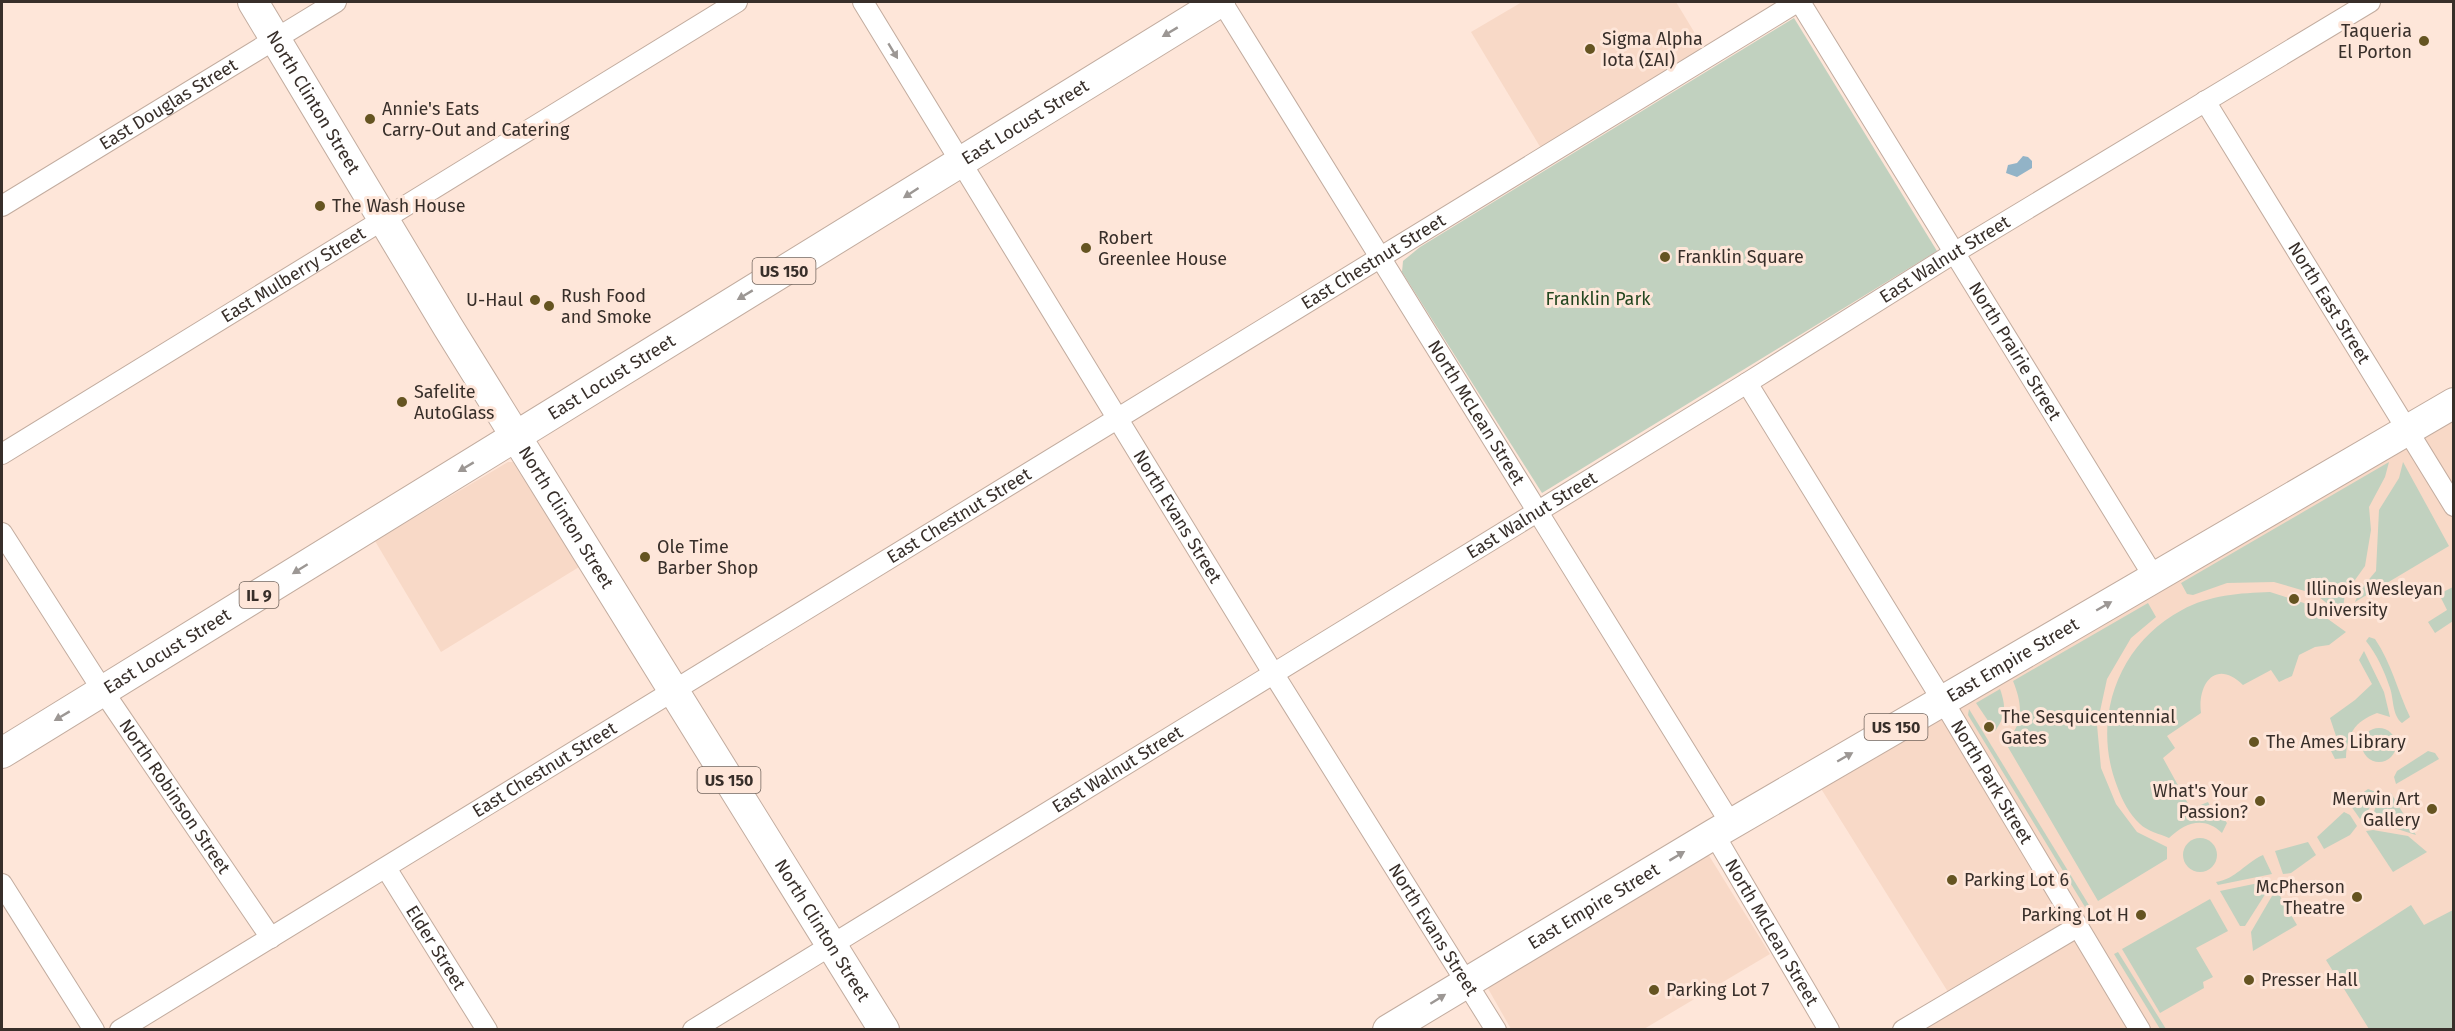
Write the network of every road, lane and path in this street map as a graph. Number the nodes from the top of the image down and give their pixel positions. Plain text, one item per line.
1 (253, 2) edge
2 (336, 2) edge
3 (737, 2) edge
4 (863, 2) edge
5 (1221, 2) edge
6 (1798, 2) edge
7 (2370, 2) edge
8 (274, 39) junction
9 (2205, 101) junction
10 (960, 161) junction
11 (2, 206) edge
12 (384, 219) junction
13 (1954, 253) junction
14 (1380, 257) junction
15 (1747, 383) junction
16 (2454, 403) edge
17 (1118, 418) junction
18 (2407, 430) junction
19 (516, 436) junction
20 (2, 454) edge
21 (2454, 506) edge
22 (1539, 511) junction
23 (2, 533) edge
24 (2154, 577) junction
25 (1273, 673) junction
26 (103, 691) junction
27 (674, 692) junction
28 (1942, 700) junction
29 (2, 753) edge
30 (1723, 829) junction
31 (386, 868) junction
32 (2, 884) edge
33 (2077, 927) junction
34 (272, 938) junction
35 (831, 945) junction
36 (1467, 980) junction
37 (93, 1029) edge
38 (120, 1029) edge
39 (487, 1029) edge
40 (693, 1029) edge
41 (884, 1029) edge
42 (1388, 1029) edge
43 (1496, 1029) edge
44 (1829, 1029) edge
45 (1903, 1029) edge
46 (2140, 1029) edge

1 - 8 main road, North Clinton Street / US 150
2 - 8 street, East Douglas Street
3 - 12 street, East Mulberry Street
4 -> 10 street, North Evans Street
5 -> 10 main road, East Locust Street / US 150
5 - 14 street, North McLean Street
6 - 13 street, North Prairie Street
6 - 14 street, East Chestnut Street
7 - 9 street, East Walnut Street
8 - 11 street, East Douglas Street
8 - 12 main road, North Clinton Street / US 150
9 - 13 street, East Walnut Street
9 - 18 street, North East Street
10 - 17 street, North Evans Street
10 -> 19 main road, East Locust Street / US 150
12 - 19 main road, North Clinton Street / US 150
12 - 20 street, East Mulberry Street
13 - 15 street, East Walnut Street
13 - 24 street, North Prairie Street
14 - 17 street, East Chestnut Street
14 - 22 street, North McLean Street
15 - 22 street, East Walnut Street
15 - 28 street, North Park Street
16 - 18 main road, East Empire Street / US 150
17 - 25 street, North Evans Street
17 - 27 street, East Chestnut Street
18 - 21 street, North East Street
18 - 24 main road, East Empire Street / US 150
19 -> 26 main road, East Locust Street / IL 9
19 - 27 main road, North Clinton Street / US 150
22 - 25 street, East Walnut Street
22 - 30 street, North McLean Street
23 - 26 street, North Robinson Street
28 -> 24 main road, East Empire Street / US 150
25 - 35 street, East Walnut Street
25 - 36 street, North Evans Street
26 -> 29 main road, East Locust Street / IL 9
26 - 34 street, North Robinson Street
27 - 31 street, East Chestnut Street
27 - 35 main road, North Clinton Street / US 150
30 -> 28 main road, East Empire Street / US 150
28 - 33 street, North Park Street
36 -> 30 main road, East Empire Street / US 150
30 - 44 street, North McLean Street
31 - 34 street, East Chestnut Street
31 - 39 street, Elder Street
32 - 37 street
33 - 45 street
33 - 46 street, North Park Street
34 - 38 street, East Chestnut Street
35 - 40 street, East Walnut Street
35 - 41 main road, North Clinton Street / US 150
42 -> 36 main road, East Empire Street / US 150
36 - 43 street, North Evans Street

